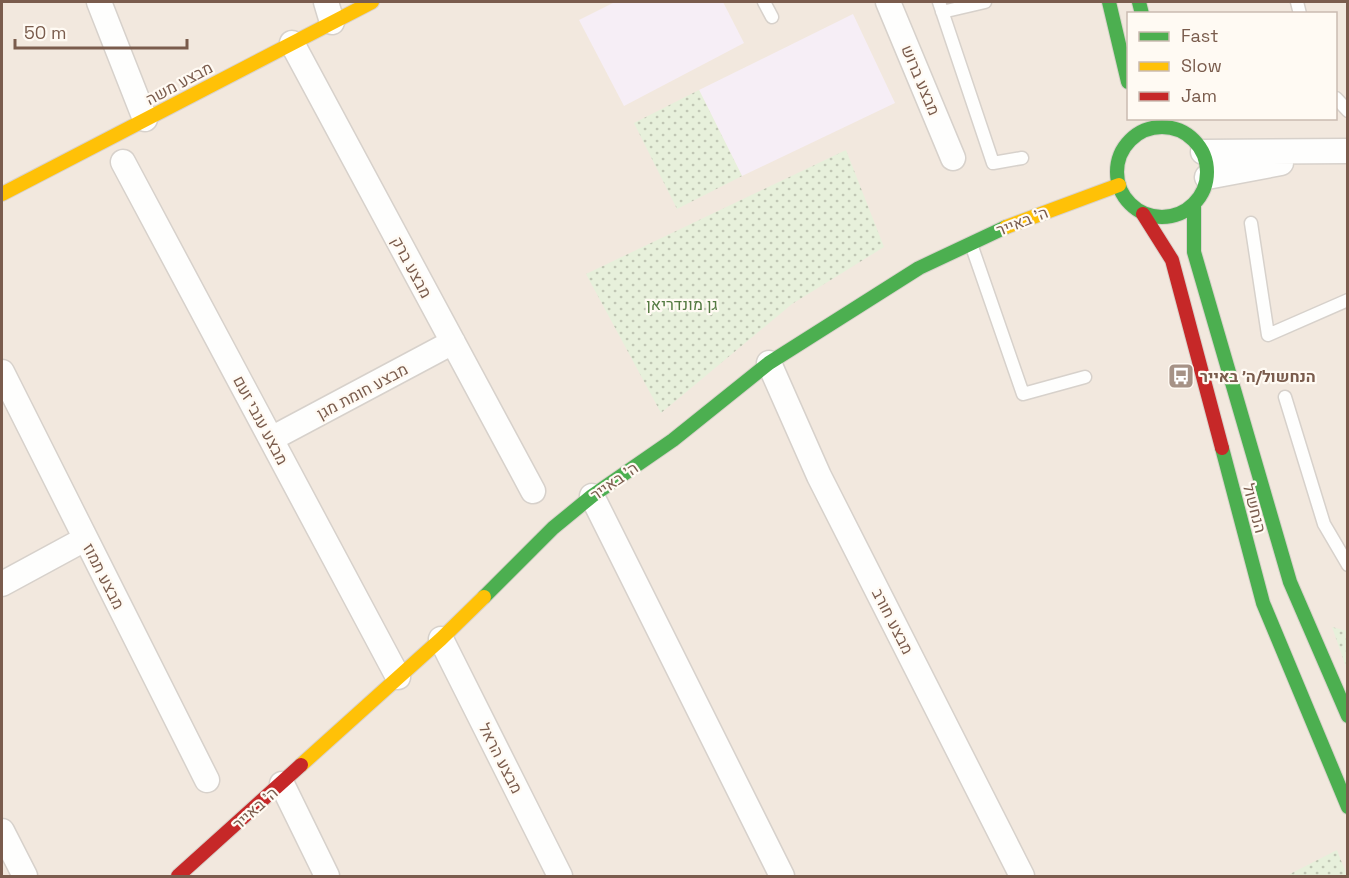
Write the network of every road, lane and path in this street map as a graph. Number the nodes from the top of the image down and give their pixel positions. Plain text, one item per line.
1 (99, 2) edge
2 (372, 2) edge
3 (764, 2) edge
4 (888, 2) edge
5 (985, 2) edge
6 (1109, 2) edge
7 (941, 7) edge
8 (329, 12) edge
9 (772, 17) dead end
10 (292, 43) junction
11 (1127, 78) edge
12 (145, 119) junction
13 (1133, 120) edge
14 (1177, 120) edge
15 (1186, 134) junction
16 (1131, 140) junction
17 (1345, 151) edge
18 (1203, 152) junction
19 (953, 158) dead end
20 (1022, 158) dead end
21 (123, 162) dead end
22 (1207, 177) junction
23 (1119, 184) junction
24 (2, 194) edge
25 (1194, 204) junction
26 (1143, 214) junction
27 (1251, 223) dead end
28 (971, 243) junction
29 (1347, 300) edge
30 (453, 342) junction
31 (769, 363) junction
32 (2, 372) edge
33 (1085, 377) dead end
34 (1285, 397) dead end
35 (271, 439) junction
36 (533, 491) dead end
37 (592, 496) junction
38 (85, 539) junction
39 (1347, 565) edge
40 (2, 584) edge
41 (441, 639) junction
42 (398, 677) junction
43 (1347, 716) edge
44 (207, 780) dead end
45 (282, 784) junction
46 (1347, 807) edge
47 (2, 831) edge
48 (25, 876) edge
49 (178, 876) edge
50 (327, 876) edge
51 (560, 876) edge
52 (782, 876) edge
53 (1022, 876) edge

1 - 12 street
2 - 8 street, מבצע משה
3 - 9 lane
4 - 19 street, מבצע ברוש
5 - 7 lane
6 - 11 street
7 - 20 lane
8 - 10 street, מבצע משה
10 - 12 street, מבצע משה
10 - 30 street, מבצע ברק
12 - 24 street, מבצע משה
13 - 16 street
14 - 15 street
15 - 16 street
15 - 18 street
16 - 23 street
17 - 18 street
17 - 22 street
18 - 22 street
21 - 35 street, מבצע ענבי זעם
22 - 25 street, הנחשול
23 - 26 street, הנחשול
23 - 28 street, ה' באייר
25 - 26 street
25 - 43 street, הנחשול
26 - 46 street, הנחשול
27 - 29 lane
28 - 31 street, ה' באייר
28 - 33 lane
30 - 35 street, מבצע חומת מגן
30 - 36 street, מבצע ברק
31 - 37 street, ה' באייר
31 - 53 street, מבצע חורב
32 - 38 street, מבצע תמוז
34 - 39 lane
35 - 42 street, מבצע ענבי זעם
37 - 41 street, ה' באייר
37 - 52 street
38 - 40 street
38 - 44 street, מבצע תמוז
41 - 42 street, ה' באייר
41 - 51 street, מבצע הראל
42 - 45 street, ה' באייר
45 - 49 street, ה' באייר
45 - 50 street
47 - 48 street

